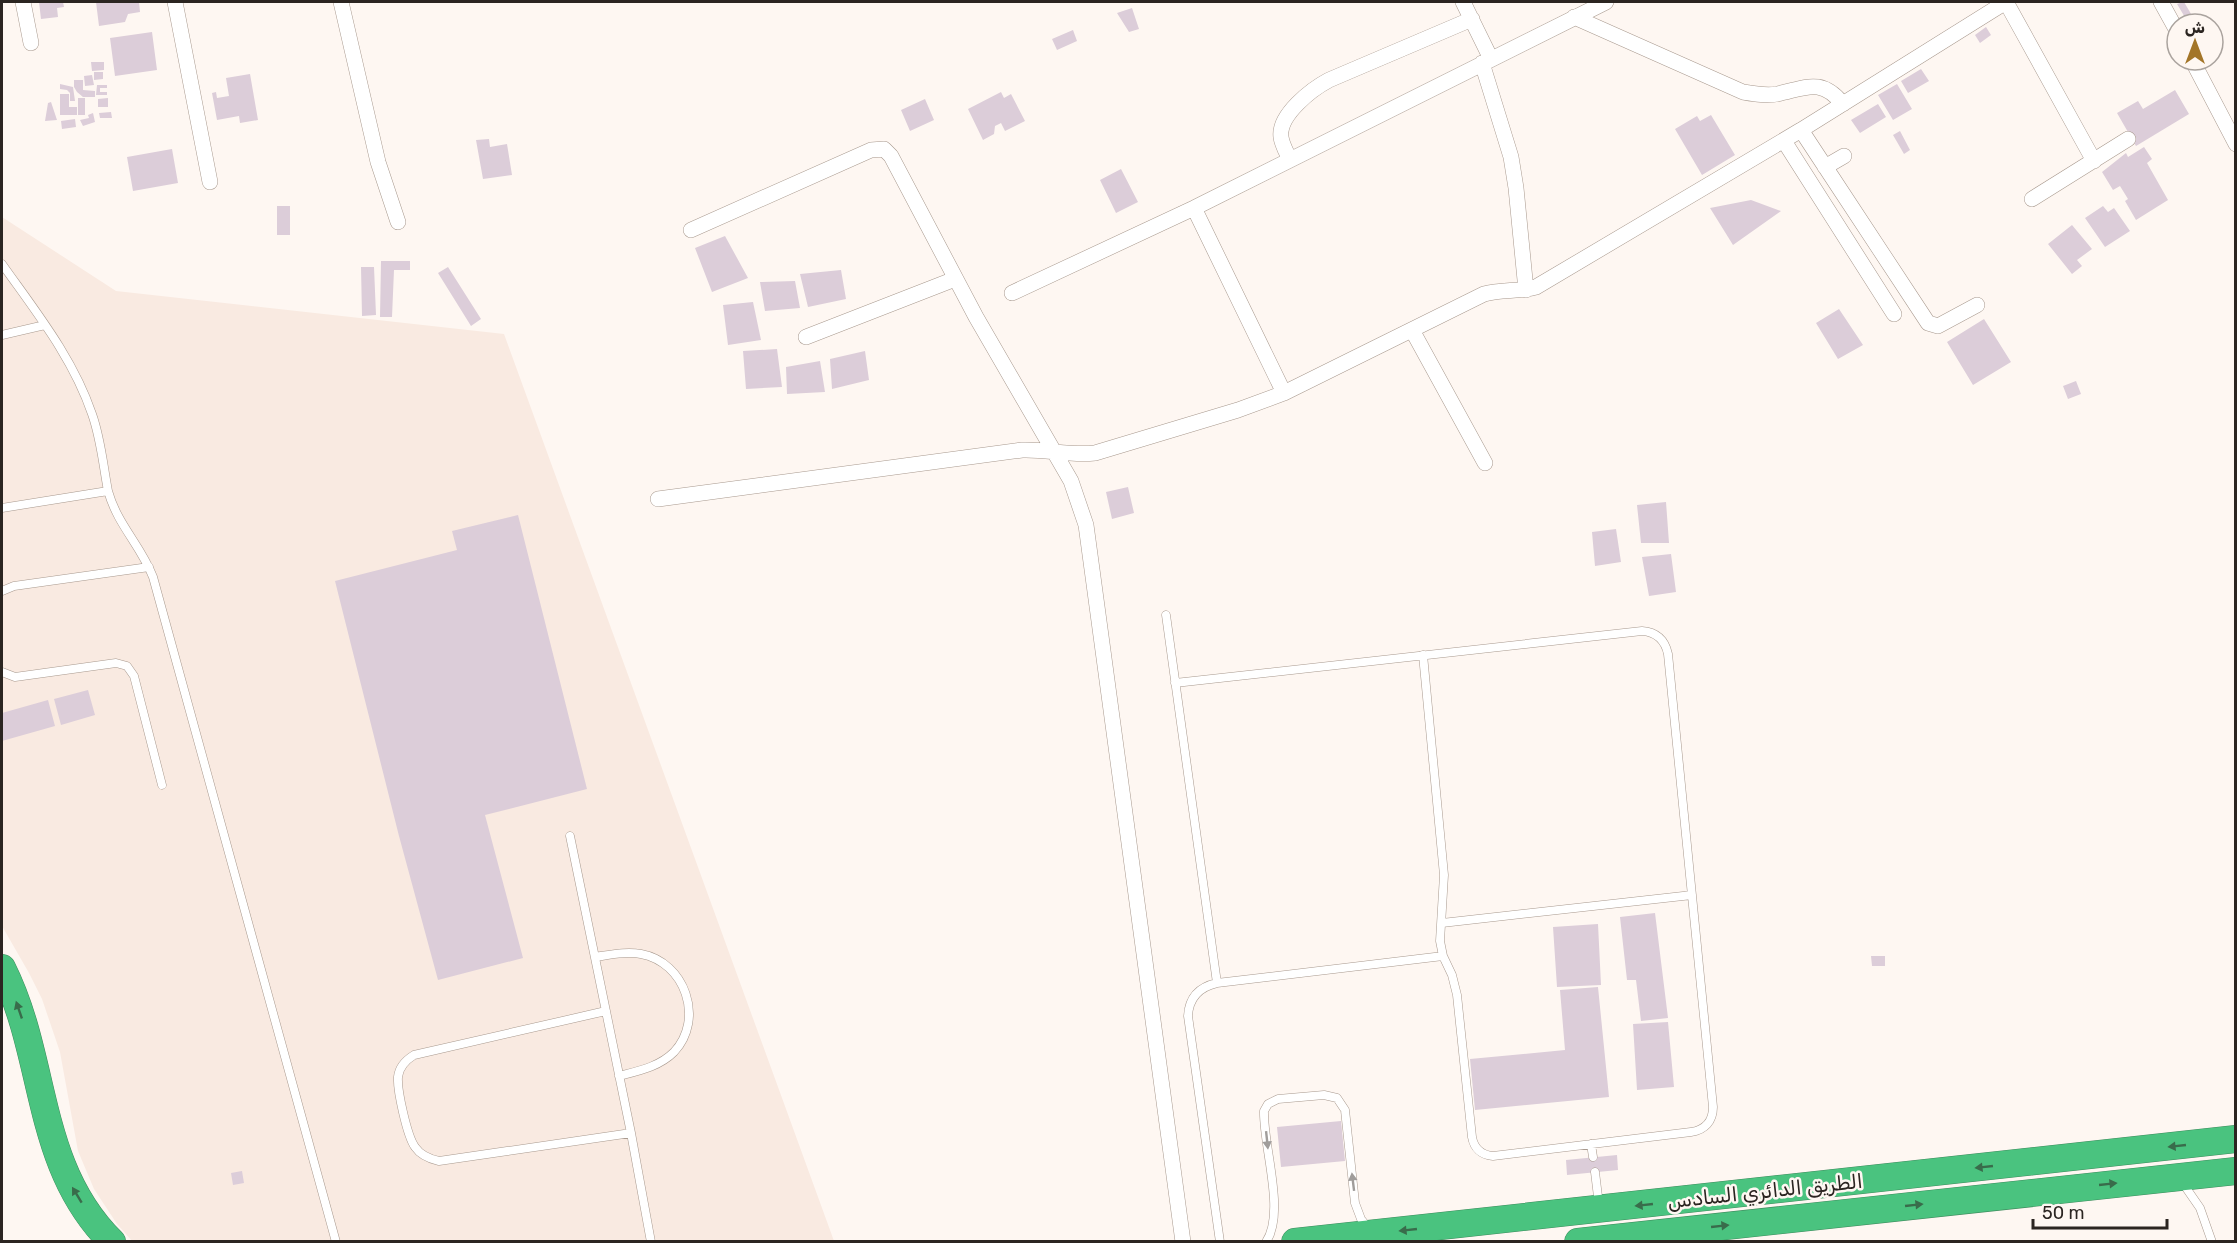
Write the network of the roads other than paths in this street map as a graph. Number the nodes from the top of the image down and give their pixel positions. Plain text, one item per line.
1 (22, 2) edge
2 (175, 2) edge
3 (339, 2) edge
4 (1463, 2) edge
5 (1606, 2) edge
6 (2006, 2) edge
7 (1574, 17) junction
8 (1472, 19) junction
9 (31, 43) dead end
10 (1486, 61) junction
11 (2198, 72) edge
12 (1843, 104) junction
13 (1801, 130) junction
14 (2128, 139) dead end
15 (1784, 141) junction
16 (2235, 144) edge
17 (1844, 156) dead end
18 (1290, 160) junction
19 (2094, 161) junction
20 (1825, 167) junction
21 (210, 182) dead end
22 (2032, 199) dead end
23 (1194, 208) junction
24 (398, 222) dead end
25 (691, 230) dead end
26 (2, 264) edge
27 (956, 279) junction
28 (1526, 290) junction
29 (1012, 293) dead end
30 (1977, 305) dead end
31 (1894, 314) dead end
32 (45, 325) junction
33 (1412, 330) junction
34 (2, 335) edge
35 (806, 337) dead end
36 (1284, 393) junction
37 (1054, 451) junction
38 (1485, 464) dead end
39 (108, 491) junction
40 (658, 499) dead end
41 (2, 508) edge
42 (149, 567) junction
43 (2, 591) edge
44 (1166, 615) dead end
45 (1423, 656) junction
46 (2, 672) edge
47 (1175, 683) junction
48 (162, 785) dead end
49 (570, 836) dead end
50 (1692, 895) junction
51 (1442, 923) junction
52 (1443, 956) junction
53 (595, 957) junction
54 (2, 968) edge
55 (1217, 983) junction
56 (606, 1011) junction
57 (619, 1076) junction
58 (631, 1133) junction
59 (2235, 1139) edge
60 (1591, 1144) junction
61 (1593, 1157) dead end
62 (2235, 1170) edge
63 (1595, 1172) dead end
64 (2179, 1177) junction
65 (1600, 1209) junction
66 (1375, 1233) junction
67 (1469, 1233) edge
68 (1685, 1236) edge
69 (112, 1242) edge
70 (336, 1242) edge
71 (651, 1242) edge
72 (1183, 1242) edge
73 (1220, 1242) edge
74 (1266, 1242) edge
75 (1295, 1242) edge
76 (1578, 1242) edge
77 (2212, 1242) edge

1 - 9 street
2 - 21 street
3 - 24 street
4 - 8 street
5 - 7 street
6 - 12 street
6 - 19 street
7 - 10 street
7 - 12 street
8 - 10 street
8 - 18 street
10 - 18 street
10 - 28 street
11 - 16 street
12 - 13 street
13 - 15 street
13 - 20 street
14 - 19 street
15 - 28 street
15 - 31 street
17 - 20 street
18 - 23 street
19 - 22 street
20 - 30 street
23 - 29 street
23 - 36 street
25 - 27 street
26 - 32 lane
27 - 35 street
27 - 37 street
28 - 33 street
32 - 34 lane
32 - 39 lane
33 - 36 street
33 - 38 street
36 - 37 street
37 - 40 street
37 - 72 street
39 - 41 lane
39 - 42 lane
42 - 43 lane
42 - 70 lane
44 - 47 lane
45 - 47 lane
45 - 50 lane
45 - 51 lane
46 - 48 lane
47 - 55 lane
49 - 53 lane
50 - 51 lane
50 - 60 lane
51 - 52 lane
52 - 55 lane
52 - 60 lane
53 - 56 lane
53 - 57 lane
69 -> 54 highway
55 - 73 lane
56 - 57 lane
56 - 58 lane
57 - 58 lane
58 - 71 lane
59 -> 65 highway, الطريق الدائري السادس
60 - 61 lane
62 - 64 highway, الطريق الدائري السادس
63 - 65 lane
68 -> 64 highway, الطريق الدائري السادس
64 - 77 lane
65 - 67 highway, الطريق الدائري السادس
67 -> 66 highway, الطريق الدائري السادس
66 -> 74 lane
66 - 75 highway, الطريق الدائري السادس
68 - 76 highway, الطريق الدائري السادس

